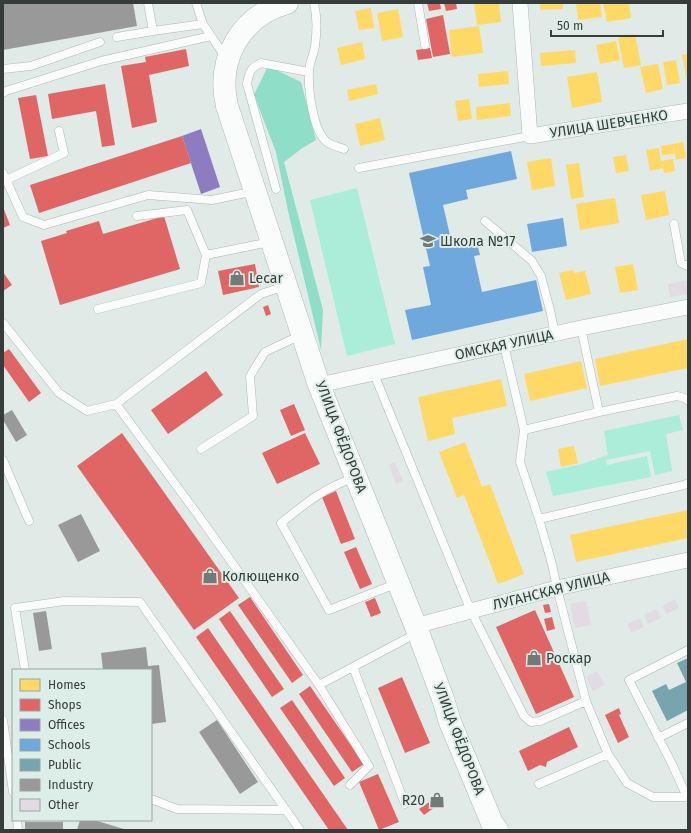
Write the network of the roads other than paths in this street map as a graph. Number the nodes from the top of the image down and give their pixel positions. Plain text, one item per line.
1 (148, 3) edge
2 (196, 3) edge
3 (288, 3) edge
4 (314, 3) edge
5 (418, 3) edge
6 (520, 3) edge
7 (203, 24) junction
8 (153, 31) junction
9 (211, 36) junction
10 (117, 37) dead end
11 (100, 42) dead end
12 (425, 45) dead end
13 (227, 59) junction
14 (3, 69) edge
15 (309, 72) junction
16 (3, 94) edge
17 (688, 111) edge
18 (60, 131) dead end
19 (530, 136) junction
20 (344, 149) dead end
21 (359, 168) dead end
22 (5, 176) edge
23 (265, 190) junction
24 (137, 216) dead end
25 (485, 221) dead end
26 (674, 224) dead end
27 (271, 242) junction
28 (206, 255) junction
29 (688, 266) edge
30 (286, 286) junction
31 (688, 307) edge
32 (98, 309) dead end
33 (3, 323) edge
34 (581, 328) junction
35 (302, 334) junction
36 (555, 334) junction
37 (504, 345) junction
38 (374, 374) junction
39 (320, 385) junction
40 (688, 401) edge
41 (116, 404) junction
42 (599, 412) junction
43 (524, 430) junction
44 (201, 449) dead end
45 (3, 460) edge
46 (6, 476) edge
47 (356, 477) junction
48 (688, 482) edge
49 (539, 518) junction
50 (29, 522) dead end
51 (688, 560) edge
52 (398, 583) junction
53 (556, 588) junction
54 (471, 611) junction
55 (416, 629) junction
56 (688, 650) edge
57 (353, 668) junction
58 (25, 669) edge
59 (319, 685) junction
60 (586, 701) junction
61 (3, 720) edge
62 (688, 723) edge
63 (658, 738) junction
64 (608, 754) junction
65 (539, 784) dead end
66 (12, 785) edge
67 (350, 785) dead end
68 (688, 797) edge
69 (152, 799) edge
70 (405, 804) dead end
71 (286, 810) junction
72 (300, 830) edge
73 (497, 830) edge

1 - 8 lane
2 - 7 lane
3 - 13 main road, УЛИЦА ФЁДОРОВА
4 - 15 lane
5 - 12 lane
6 - 19 street
7 - 8 lane
7 - 9 lane
8 - 10 lane
9 - 13 lane
9 - 16 lane
11 - 14 lane
13 - 23 main road, УЛИЦА ФЁДОРОВА
15 - 20 lane
15 - 23 lane
17 - 19 street, УЛИЦА ШЕВЧЕНКО
18 - 22 lane
19 - 21 lane
22 - 23 lane
23 - 27 main road, УЛИЦА ФЁДОРОВА
24 - 28 lane
25 - 36 lane
26 - 29 lane
27 - 28 lane
27 - 30 main road, УЛИЦА ФЁДОРОВА
28 - 32 lane
30 - 35 main road, УЛИЦА ФЁДОРОВА
30 - 41 lane
31 - 34 street, ОМСКАЯ УЛИЦА
33 - 41 lane
34 - 36 street, ОМСКАЯ УЛИЦА
34 - 42 lane
35 - 39 main road, УЛИЦА ФЁДОРОВА
35 - 44 lane
36 - 37 street, ОМСКАЯ УЛИЦА
37 - 38 street, ОМСКАЯ УЛИЦА
37 - 43 lane
38 - 39 street, ОМСКАЯ УЛИЦА
38 - 54 lane
39 - 47 main road, УЛИЦА ФЁДОРОВА
40 - 42 lane
41 - 59 lane
42 - 43 lane
43 - 49 lane
45 - 46 lane
46 - 50 lane
47 - 52 main road, УЛИЦА ФЁДОРОВА
47 - 52 lane
48 - 49 lane
49 - 53 lane
51 - 53 street, ЛУГАНСКАЯ УЛИЦА
52 - 55 main road, УЛИЦА ФЁДОРОВА
53 - 54 street, ЛУГАНСКАЯ УЛИЦА
53 - 60 lane
54 - 55 street, ЛУГАНСКАЯ УЛИЦА
54 - 60 lane
55 - 57 lane
55 - 73 main road, УЛИЦА ФЁДОРОВА
56 - 63 lane
57 - 59 lane
57 - 70 lane
58 - 71 lane
59 - 67 lane
60 - 64 lane
61 - 66 lane
62 - 63 lane
63 - 68 lane
64 - 65 lane
64 - 68 lane
69 - 71 lane
71 - 72 lane

